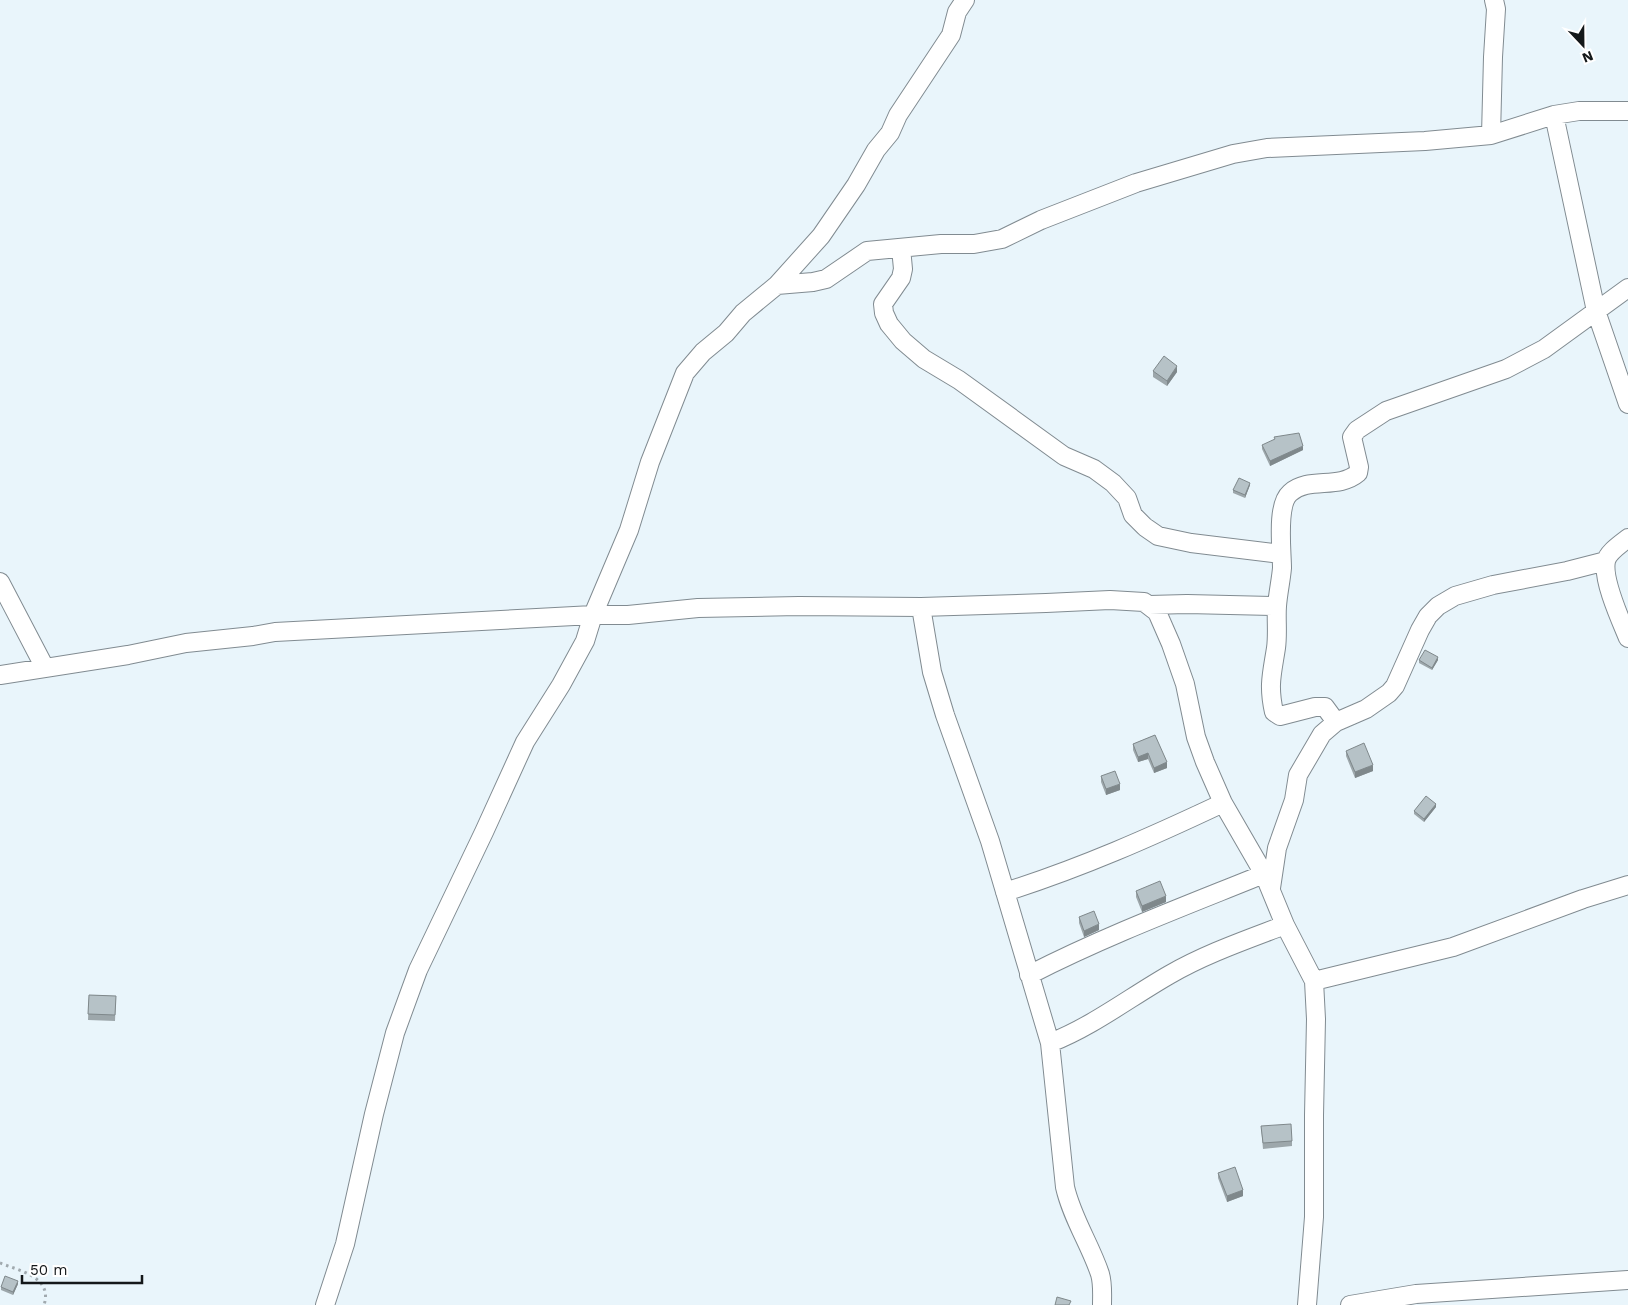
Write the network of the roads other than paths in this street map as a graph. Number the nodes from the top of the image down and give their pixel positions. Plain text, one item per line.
1 (965, 0) edge
2 (1494, 0) edge
3 (1628, 111) edge
4 (1554, 115) junction
5 (1491, 135) junction
6 (902, 248) junction
7 (777, 284) junction
8 (1628, 288) edge
9 (1596, 311) junction
10 (1628, 404) edge
11 (1628, 538) edge
12 (1281, 554) junction
13 (1606, 561) junction
14 (0, 582) edge
15 (1148, 605) junction
16 (921, 606) junction
17 (1277, 606) junction
18 (593, 615) junction
19 (1628, 638) edge
20 (45, 668) junction
21 (0, 675) edge
22 (1336, 722) junction
23 (1223, 803) junction
24 (1267, 881) junction
25 (1628, 885) edge
26 (1005, 892) junction
27 (1285, 925) junction
28 (1030, 974) junction
29 (1314, 981) junction
30 (1050, 1043) junction
31 (1628, 1280) edge
32 (325, 1305) edge
33 (1102, 1305) edge
34 (1307, 1305) edge
35 (1350, 1305) edge

1 - 7 street
2 - 5 street
3 - 4 street
4 - 5 street
4 - 9 street
5 - 6 street
6 - 7 street
6 - 12 street
7 - 18 street
8 - 9 street
9 - 10 street
9 - 12 street
11 - 13 street
12 - 17 street
13 - 19 street
13 - 22 street
14 - 20 street
15 - 16 street
15 - 17 street
15 - 23 street
16 - 18 street
16 - 26 street
17 - 22 street
18 - 20 street
18 - 32 street
20 - 21 street
22 - 24 street
23 - 24 street
23 - 26 street
24 - 27 street
24 - 28 street
25 - 29 street
26 - 28 street
27 - 29 street
27 - 30 street
28 - 30 street
29 - 34 street
30 - 33 street
31 - 35 street

